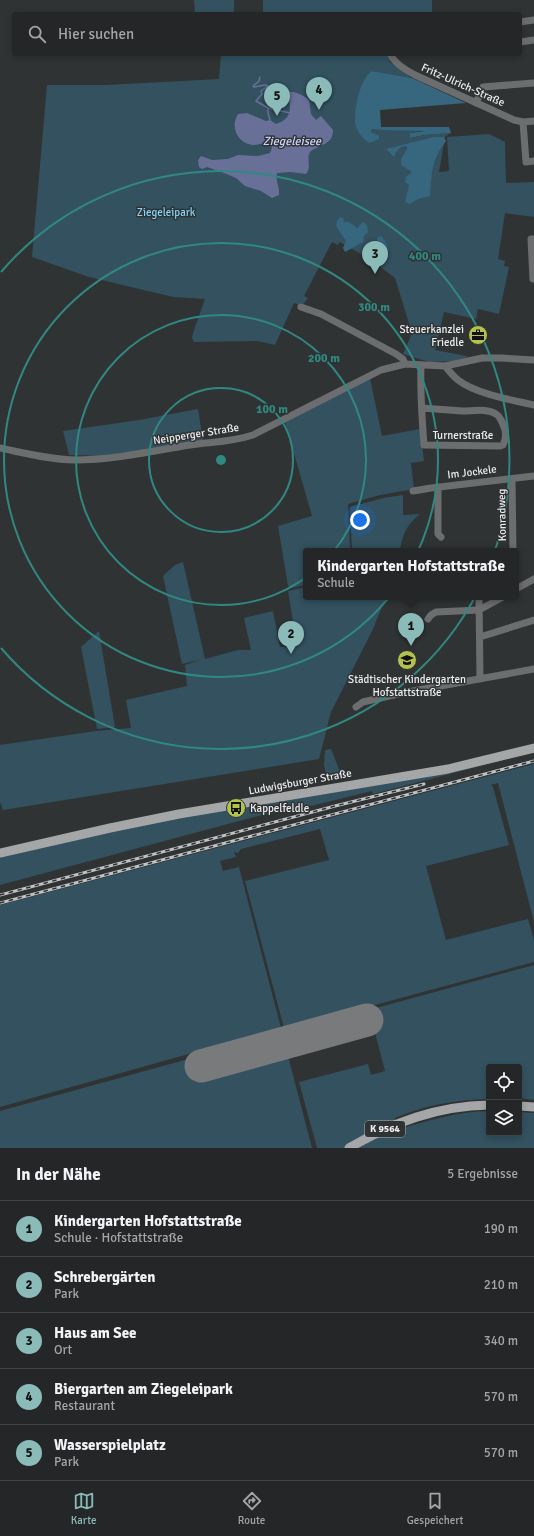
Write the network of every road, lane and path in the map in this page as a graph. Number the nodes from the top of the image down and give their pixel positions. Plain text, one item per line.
1 (534, 20) edge
2 (522, 22) edge
3 (534, 40) edge
4 (522, 42) edge
5 (391, 56) edge
6 (534, 83) edge
7 (476, 103) junction
8 (534, 121) edge
9 (523, 122) junction
10 (534, 161) edge
11 (533, 239) edge
12 (534, 279) edge
13 (301, 307) dead end
14 (534, 360) edge
15 (405, 364) junction
16 (421, 366) junction
17 (445, 366) junction
18 (534, 405) edge
19 (422, 408) junction
20 (0, 448) edge
21 (534, 476) edge
22 (512, 479) junction
23 (438, 487) junction
24 (413, 491) dead end
25 (441, 537) dead end
26 (513, 548) edge
27 (534, 579) edge
28 (519, 587) edge
29 (479, 600) edge
30 (497, 600) edge
31 (479, 610) junction
32 (428, 619) dead end
33 (534, 620) edge
34 (480, 637) junction
35 (534, 669) edge
36 (480, 679) junction
37 (356, 707) dead end
38 (534, 748) edge
39 (0, 853) edge
40 (486, 1106) edge
41 (522, 1106) edge
42 (534, 1107) edge
43 (349, 1148) edge

1 - 2 street
3 - 4 street
5 - 7 street, Fritz-Ulrich-Straße
6 - 7 street
7 - 9 street, Fritz-Ulrich-Straße
8 - 9 street, Fritz-Ulrich-Straße
9 - 10 street
11 - 12 street
13 - 15 street
14 - 17 street
15 - 16 street
15 - 20 street, Neipperger Straße
16 - 17 street
16 - 19 street, Turnerstraße
17 - 18 street
19 - 19 street, Turnerstraße
21 - 22 street, Im Jockele
22 - 23 street, Im Jockele
22 - 26 street, Konradweg
23 - 24 street, Im Jockele
23 - 25 street
27 - 28 street
29 - 31 street
30 - 31 street
31 - 32 street
31 - 34 street
33 - 34 street
34 - 36 street
35 - 36 street
36 - 37 street
38 - 39 main road, Ludwigsburger Straße
40 - 43 main road, K 9564
41 - 42 main road

